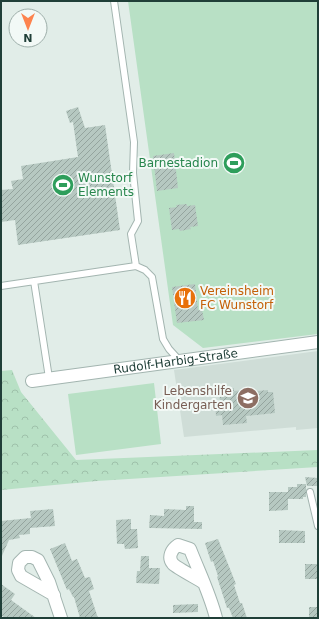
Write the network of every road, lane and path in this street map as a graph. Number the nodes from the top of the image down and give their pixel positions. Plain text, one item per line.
1 (114, 1) edge
2 (136, 266) junction
3 (34, 281) junction
4 (1, 286) edge
5 (318, 342) edge
6 (180, 362) junction
7 (49, 378) junction
8 (32, 380) dead end
9 (310, 492) dead end
10 (318, 526) edge
11 (204, 583) dead end
12 (54, 595) dead end
13 (61, 618) edge
14 (216, 618) edge

1 - 2 lane
2 - 3 lane
2 - 6 lane
3 - 4 lane
3 - 7 lane
5 - 6 street, Rudolf-Harbig-Straße
6 - 7 street, Rudolf-Harbig-Straße
7 - 8 street, Rudolf-Harbig-Straße
9 - 10 lane
11 - 14 street
12 - 13 street

